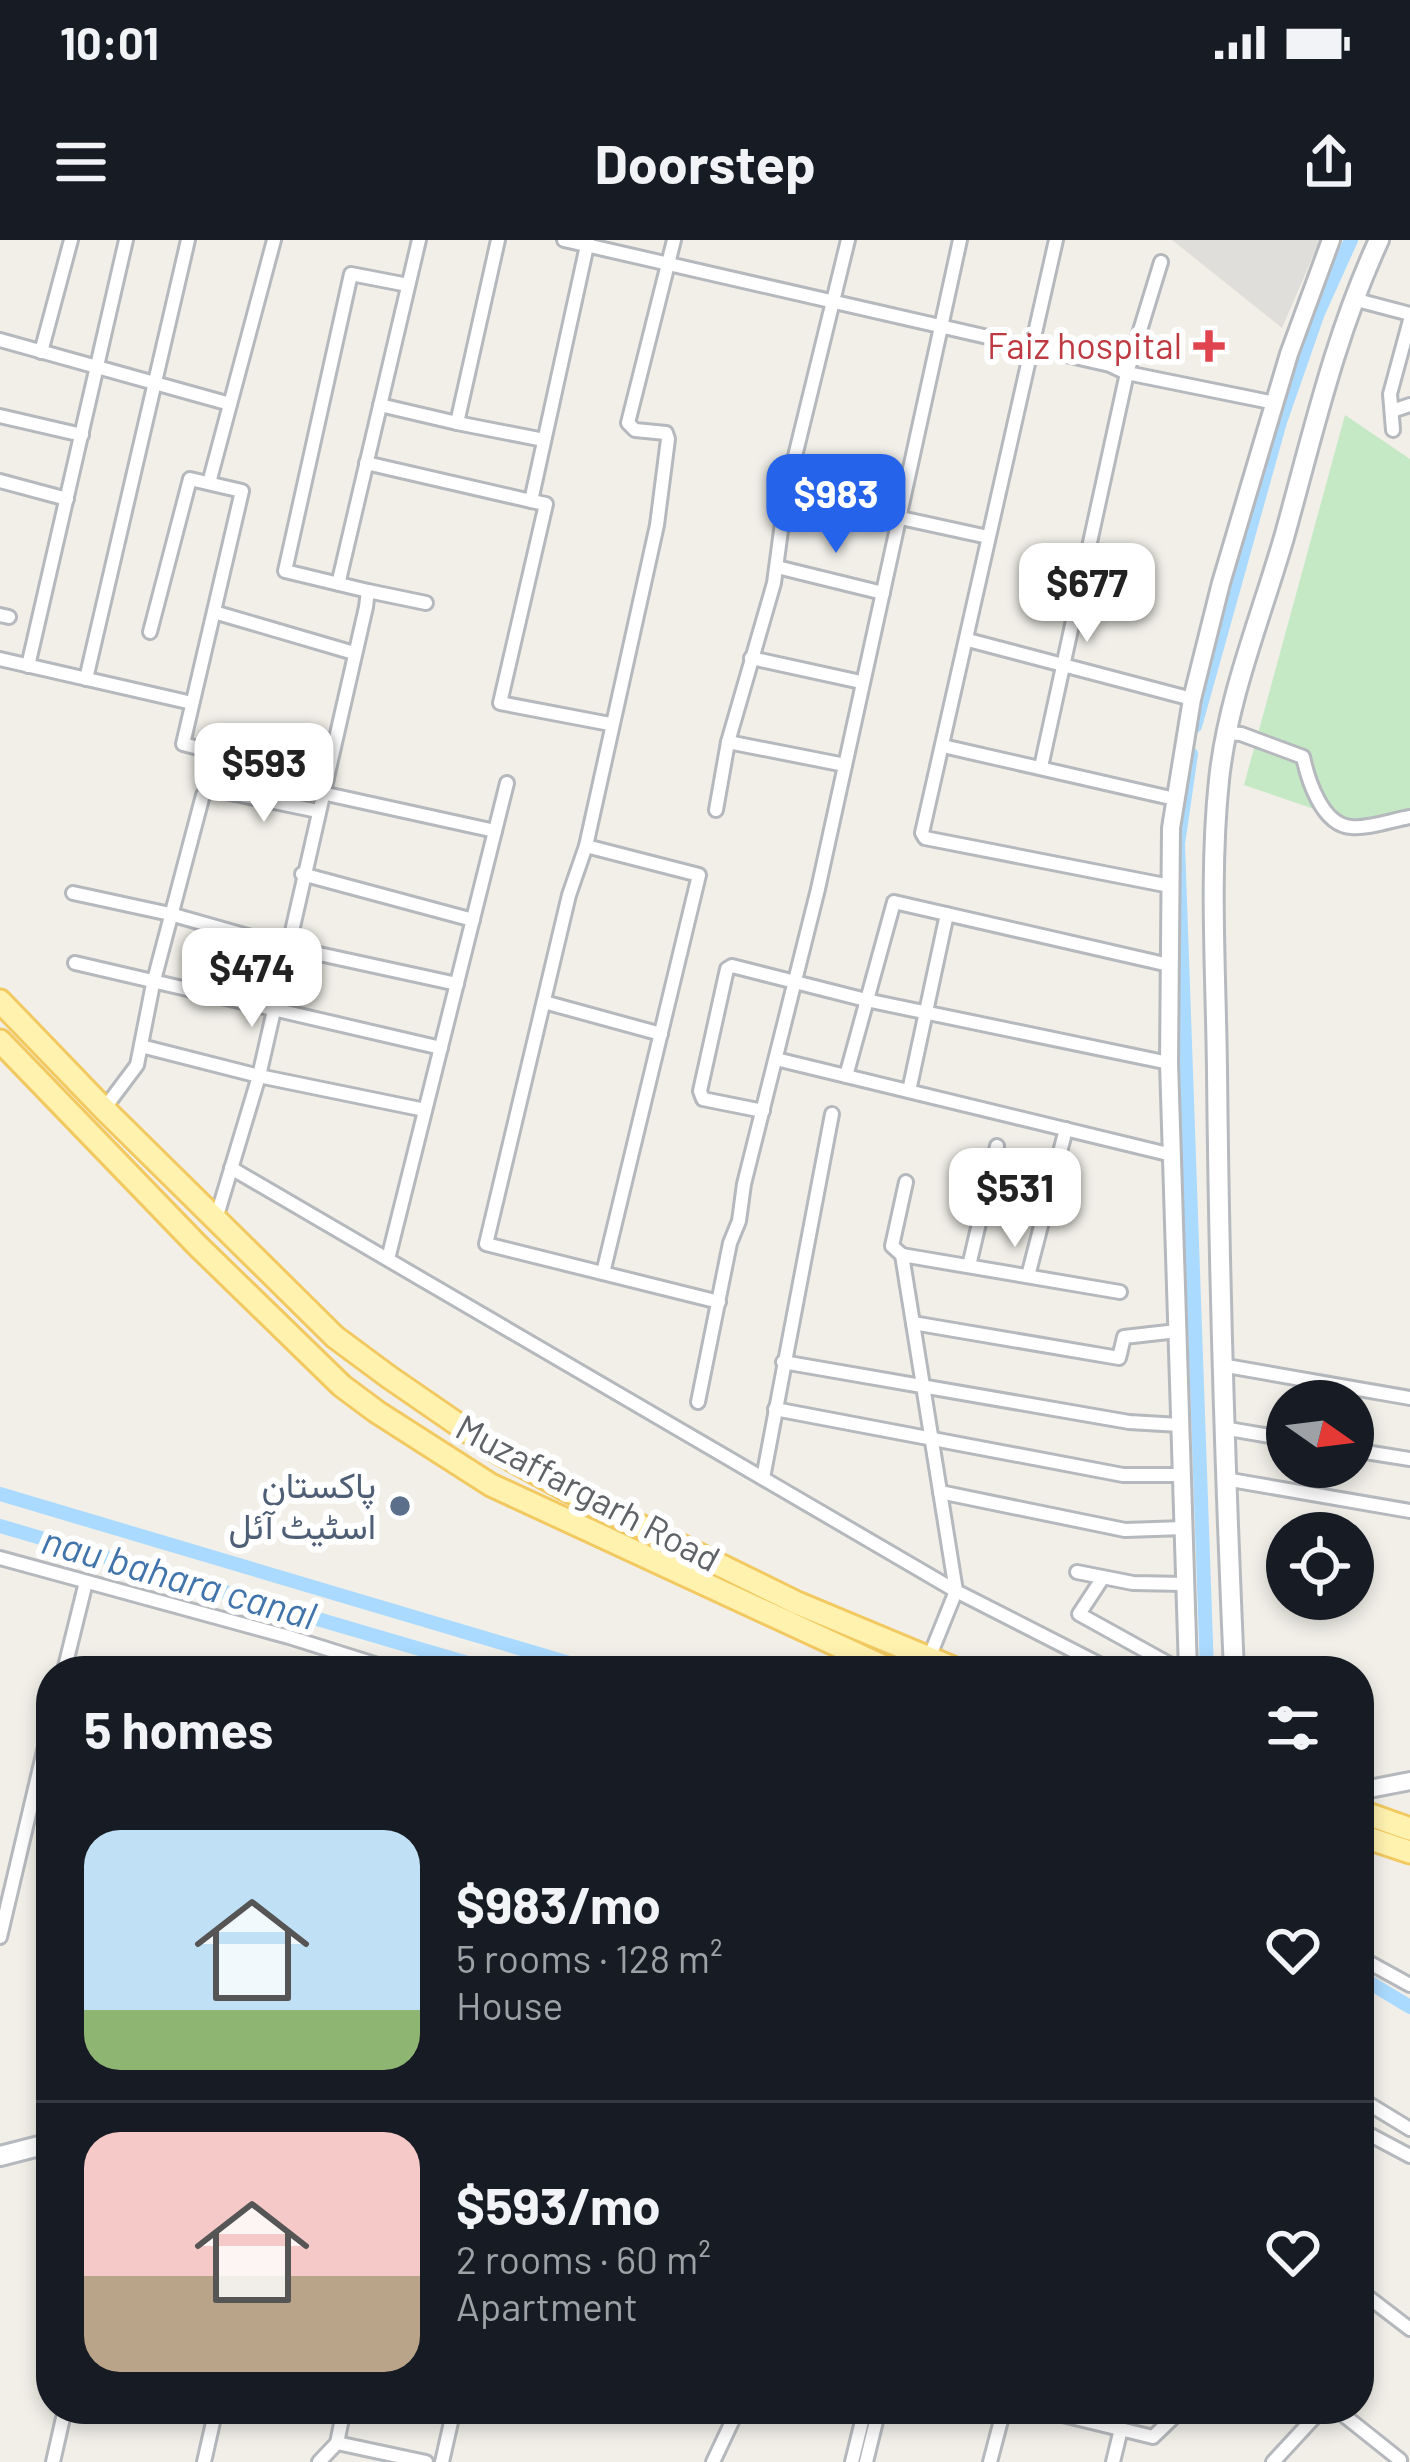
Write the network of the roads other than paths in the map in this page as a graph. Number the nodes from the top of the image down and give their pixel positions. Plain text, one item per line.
1 (70, 240) edge
2 (126, 240) edge
3 (188, 240) edge
4 (274, 240) edge
5 (418, 240) edge
6 (498, 240) edge
7 (564, 240) edge
8 (674, 240) edge
9 (848, 240) edge
10 (960, 240) edge
11 (1056, 240) edge
12 (1331, 240) edge
13 (1379, 240) edge
14 (588, 243) edge
15 (1161, 262) dead end
16 (668, 266) junction
17 (408, 285) junction
18 (1353, 298) junction
19 (834, 302) junction
20 (1410, 317) edge
21 (941, 326) junction
22 (0, 340) edge
23 (1031, 347) junction
24 (41, 352) junction
25 (96, 368) junction
26 (1127, 373) junction
27 (155, 384) junction
28 (230, 404) junction
29 (1275, 404) junction
30 (380, 405) junction
31 (1410, 405) edge
32 (1392, 411) junction
33 (0, 416) edge
34 (457, 423) junction
35 (1394, 430) dead end
36 (82, 435) junction
37 (544, 440) junction
38 (366, 463) junction
39 (0, 481) edge
40 (209, 483) junction
41 (786, 493) junction
42 (67, 499) junction
43 (531, 501) junction
44 (900, 517) junction
45 (988, 537) junction
46 (777, 566) junction
47 (339, 584) junction
48 (368, 591) junction
49 (884, 592) junction
50 (426, 603) dead end
51 (214, 612) junction
52 (150, 632) dead end
53 (968, 640) junction
54 (354, 652) junction
55 (752, 658) junction
56 (0, 659) edge
57 (1064, 664) junction
58 (28, 665) junction
59 (86, 679) junction
60 (861, 682) junction
61 (1192, 699) junction
62 (192, 703) junction
63 (610, 724) junction
64 (1227, 734) junction
65 (728, 742) junction
66 (943, 746) junction
67 (202, 748) dead end
68 (845, 765) junction
69 (1041, 767) junction
70 (507, 783) dead end
71 (322, 793) junction
72 (1175, 800) junction
73 (716, 809) dead end
74 (318, 812) junction
75 (1410, 817) edge
76 (495, 831) junction
77 (586, 846) junction
78 (302, 874) junction
79 (1170, 886) junction
80 (74, 893) dead end
81 (170, 914) junction
82 (947, 914) junction
83 (473, 920) junction
84 (287, 947) junction
85 (75, 962) dead end
86 (1169, 965) junction
87 (795, 982) junction
88 (153, 984) junction
89 (457, 984) junction
90 (866, 1000) junction
91 (0, 1001) edge
92 (544, 1002) junction
93 (272, 1010) junction
94 (926, 1011) junction
95 (661, 1034) junction
96 (0, 1041) edge
97 (140, 1046) junction
98 (441, 1048) junction
99 (776, 1059) junction
100 (1168, 1063) junction
101 (259, 1076) junction
102 (846, 1076) junction
103 (909, 1091) junction
104 (104, 1109) junction
105 (425, 1110) junction
106 (763, 1111) junction
107 (832, 1114) dead end
108 (1066, 1129) junction
109 (997, 1146) dead end
110 (1172, 1155) junction
111 (231, 1168) junction
112 (906, 1182) dead end
113 (216, 1220) junction
114 (902, 1255) junction
115 (388, 1259) junction
116 (969, 1266) junction
117 (603, 1273) junction
118 (1028, 1276) junction
119 (1120, 1292) dead end
120 (719, 1302) junction
121 (913, 1323) junction
122 (1177, 1331) junction
123 (783, 1362) junction
124 (1220, 1365) junction
125 (923, 1387) junction
126 (1410, 1398) edge
127 (698, 1402) dead end
128 (775, 1409) junction
129 (1180, 1425) junction
130 (1223, 1428) junction
131 (1266, 1435) edge
132 (932, 1439) junction
133 (1374, 1453) edge
134 (1410, 1459) edge
135 (1182, 1475) junction
136 (763, 1478) junction
137 (1225, 1479) junction
138 (940, 1492) junction
139 (1410, 1511) edge
140 (1184, 1528) junction
141 (0, 1558) edge
142 (1077, 1572) dead end
143 (743, 1576) junction
144 (1102, 1579) junction
145 (86, 1582) junction
146 (1185, 1584) junction
147 (956, 1591) junction
148 (733, 1598) junction
149 (68, 1656) edge
150 (349, 1656) edge
151 (860, 1656) edge
152 (923, 1656) edge
153 (929, 1656) edge
154 (1084, 1656) edge
155 (1157, 1656) edge
156 (1185, 1656) edge
157 (1233, 1656) edge
158 (36, 1781) edge
159 (1410, 1781) edge
160 (1374, 1788) edge
161 (1374, 1816) edge
162 (1410, 1829) edge
163 (1374, 1840) edge
164 (1410, 1852) edge
165 (0, 1937) edge
166 (1374, 1965) edge
167 (1410, 1985) edge
168 (1374, 2107) edge
169 (1410, 2129) edge
170 (1374, 2137) edge
171 (36, 2147) edge
172 (0, 2156) edge
173 (1410, 2156) edge
174 (1374, 2301) edge
175 (1410, 2329) edge
176 (61, 2424) edge
177 (213, 2424) edge
178 (341, 2424) edge
179 (451, 2424) edge
180 (731, 2424) edge
181 (861, 2424) edge
182 (875, 2424) edge
183 (1000, 2424) edge
184 (1100, 2424) edge
185 (1168, 2424) edge
186 (1308, 2424) edge
187 (1355, 2424) edge
188 (1120, 2429) junction
189 (337, 2443) junction
190 (1400, 2460) edge
191 (52, 2462) edge
192 (204, 2462) edge
193 (319, 2462) edge
194 (426, 2462) edge
195 (442, 2462) edge
196 (713, 2462) edge
197 (852, 2462) edge
198 (866, 2462) edge
199 (991, 2462) edge
200 (1113, 2462) edge
201 (1273, 2462) edge

1 - 24 street
2 - 25 street
3 - 27 street
4 - 28 street
5 - 17 street
6 - 34 street
7 - 14 street
8 - 16 street
9 - 19 street
10 - 21 street
11 - 23 street
12 - 29 street
13 - 18 main road
14 - 16 street
14 - 37 street
15 - 26 street
16 - 19 street
16 - 63 street
17 - 30 street
17 - 47 street
18 - 20 street
18 - 64 main road
19 - 21 street
19 - 41 street
20 - 32 street
21 - 23 street
21 - 44 street
22 - 24 street
23 - 26 street
23 - 45 street
24 - 25 street
25 - 27 street
25 - 36 street
26 - 29 street
26 - 57 street
27 - 28 street
27 - 59 street
28 - 40 street
29 - 61 street
30 - 34 street
30 - 38 street
31 - 32 street
32 - 35 street
33 - 36 street
34 - 37 street
36 - 42 street
37 - 43 street
38 - 43 street
38 - 47 street
39 - 42 street
40 - 51 street
40 - 52 street
41 - 44 street
41 - 46 street
42 - 58 street
43 - 63 street
44 - 45 street
44 - 49 street
45 - 53 street
46 - 49 street
46 - 55 street
47 - 48 street
48 - 50 street
48 - 54 street
49 - 60 street
51 - 54 street
51 - 62 street
53 - 57 street
53 - 66 street
54 - 71 street
55 - 60 street
55 - 65 street
56 - 58 street
57 - 61 street
57 - 69 street
58 - 59 street
59 - 62 street
60 - 68 street
61 - 72 street
62 - 67 street
63 - 77 street
64 - 75 street
64 - 124 main road
65 - 68 street
65 - 73 street
66 - 69 street
66 - 79 street
68 - 87 street
69 - 72 street
70 - 76 street
71 - 74 street
71 - 76 street
72 - 79 street
74 - 78 street
74 - 81 street
76 - 83 street
77 - 92 street
77 - 95 street
78 - 83 street
78 - 84 street
79 - 86 street
80 - 81 street
81 - 84 street
81 - 88 street
82 - 86 street
82 - 90 street
82 - 94 street
83 - 89 street
84 - 89 street
84 - 93 street
85 - 88 street
86 - 100 street
87 - 90 street
87 - 99 street
87 - 106 street
88 - 93 street
88 - 97 street
89 - 98 street
90 - 94 street
90 - 102 street
91 - 104 main road, Muzaffargarh Road
92 - 95 street
92 - 117 street
93 - 98 street
93 - 101 street
94 - 100 street
94 - 103 street
95 - 117 street
96 - 148 main road, Muzaffargarh Road
97 - 101 street
97 - 104 street
98 - 105 street
99 - 102 street
99 - 106 street
100 - 110 street
101 - 105 street
101 - 111 street
102 - 103 street
103 - 108 street
104 - 113 main road, Muzaffargarh Road
105 - 115 street
106 - 120 street
107 - 123 street
108 - 110 street
108 - 118 street
109 - 116 street
110 - 122 street
111 - 113 street
111 - 115 street
112 - 114 street
113 - 143 main road, Muzaffargarh Road
114 - 116 street
114 - 121 street
115 - 136 street
116 - 118 street
117 - 120 street
118 - 119 street
120 - 127 street
121 - 122 street
121 - 125 street
122 - 129 street
123 - 125 street
123 - 128 street
124 - 126 street
124 - 130 main road
125 - 129 street
125 - 132 street
128 - 132 street
128 - 136 street
129 - 135 street
130 - 131 street
130 - 137 main road
132 - 135 street
132 - 138 street
133 - 134 street
135 - 140 street
136 - 147 street
137 - 139 street
137 - 157 main road
138 - 140 street
138 - 147 street
140 - 146 street
141 - 145 street
142 - 144 street
143 - 148 main road
143 - 152 main road, Muzaffargarh Road
144 - 146 street
144 - 155 street
145 - 149 street
145 - 150 street
146 - 156 street
147 - 153 street
147 - 154 street
148 - 151 main road, Muzaffargarh Road
158 - 165 street
159 - 160 street
161 - 162 main road
163 - 164 main road
166 - 167 street
168 - 169 street
170 - 173 street
171 - 172 main road
174 - 175 street
176 - 191 street
177 - 192 street
178 - 189 street
179 - 195 street
180 - 196 street
181 - 197 street
182 - 198 street
183 - 199 street
184 - 188 street
185 - 188 street
186 - 201 street
187 - 190 street
188 - 200 street
189 - 193 street
189 - 194 street

